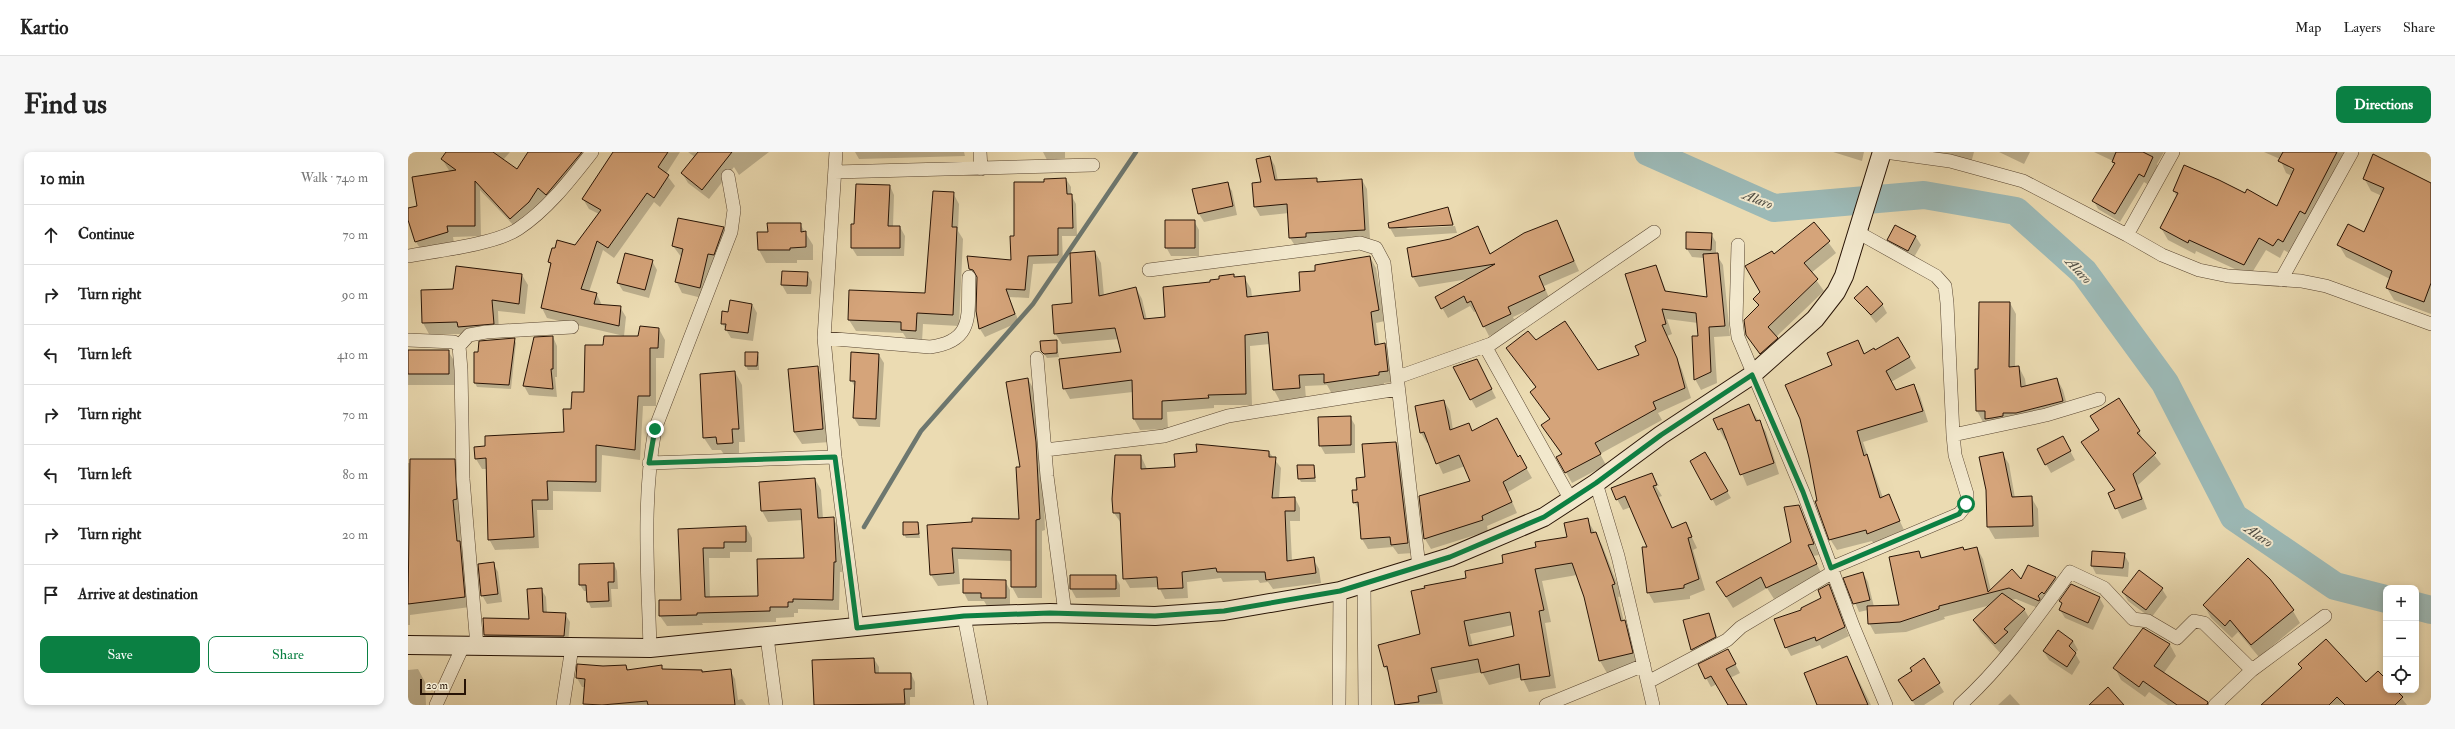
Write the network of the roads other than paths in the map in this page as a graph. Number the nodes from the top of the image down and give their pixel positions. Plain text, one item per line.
1 (592, 152) edge
2 (836, 152) edge
3 (980, 152) edge
4 (1884, 152) edge
5 (2173, 152) edge
6 (2352, 152) edge
7 (1092, 165) dead end
8 (981, 169) junction
9 (835, 172) junction
10 (728, 176) dead end
11 (1654, 232) dead end
12 (1859, 233) junction
13 (2127, 235) junction
14 (1738, 245) dead end
15 (408, 256) edge
16 (1148, 270) dead end
17 (969, 277) dead end
18 (2281, 280) junction
19 (2431, 324) edge
20 (572, 327) dead end
21 (824, 338) junction
22 (408, 340) edge
23 (459, 346) junction
24 (1485, 346) junction
25 (1037, 358) dead end
26 (1752, 375) junction
27 (1398, 383) junction
28 (2099, 399) dead end
29 (1953, 435) junction
30 (1045, 450) junction
31 (835, 457) junction
32 (649, 463) junction
33 (1596, 483) junction
34 (1571, 500) junction
35 (1419, 567) junction
36 (1832, 570) junction
37 (1364, 584) junction
38 (1340, 591) junction
39 (1065, 613) junction
40 (964, 616) junction
41 (2325, 616) dead end
42 (857, 628) junction
43 (767, 637) junction
44 (408, 644) edge
45 (470, 646) junction
46 (572, 647) junction
47 (650, 648) junction
48 (1644, 665) junction
49 (2252, 670) junction
50 (1648, 682) junction
51 (436, 705) edge
52 (563, 705) edge
53 (776, 705) edge
54 (980, 705) edge
55 (1339, 705) edge
56 (1365, 705) edge
57 (1546, 705) edge
58 (1653, 705) edge
59 (1886, 705) edge
60 (1960, 705) edge
61 (2215, 705) edge

1 - 15 street
2 - 9 street
3 - 8 street
4 - 12 street
4 - 13 street
5 - 13 street
6 - 18 street
7 - 8 street
8 - 9 street
9 - 21 street
10 - 32 street
11 - 24 street
12 - 26 street
12 - 29 street
13 - 18 street
14 - 26 street
16 - 27 street
17 - 21 street
18 - 19 street
20 - 23 street
21 - 31 street
22 - 23 street
23 - 45 street
24 - 27 street
24 - 34 street
25 - 30 street
26 - 33 street
26 - 36 street
27 - 30 street
27 - 35 street
28 - 29 street
29 - 36 street
30 - 39 street
31 - 32 street
31 - 42 street
32 - 47 street
33 - 34 street
33 - 48 street
34 - 35 street
35 - 37 street
36 - 50 street
36 - 59 street
37 - 38 street
37 - 56 street
38 - 39 street
38 - 55 street
39 - 40 street
40 - 42 street
40 - 54 street
41 - 49 street
42 - 43 street
43 - 47 street
43 - 53 street
44 - 45 street
45 - 46 street
45 - 51 street
46 - 47 street
46 - 52 street
48 - 50 street
48 - 57 street
49 - 60 street
49 - 61 street
50 - 58 street

